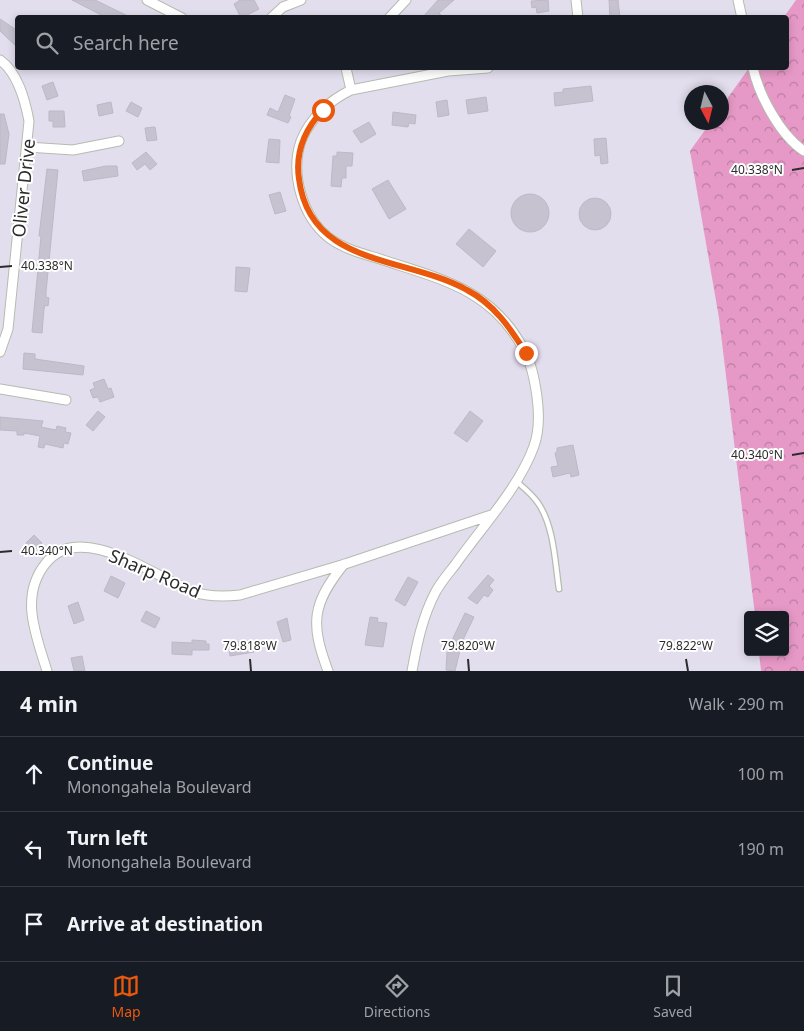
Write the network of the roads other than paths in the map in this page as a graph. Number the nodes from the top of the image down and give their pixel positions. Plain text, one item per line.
1 (147, 0) edge
2 (301, 0) edge
3 (406, 0) edge
4 (576, 0) edge
5 (738, 0) edge
6 (176, 15) edge
7 (274, 15) edge
8 (392, 15) edge
9 (578, 15) edge
10 (741, 15) edge
11 (0, 60) edge
12 (346, 70) edge
13 (468, 70) edge
14 (753, 70) edge
15 (351, 90) junction
16 (119, 141) dead end
17 (27, 147) junction
18 (802, 150) edge
19 (0, 352) edge
20 (0, 389) edge
21 (66, 400) dead end
22 (516, 481) junction
23 (491, 515) junction
24 (344, 564) junction
25 (559, 589) dead end
26 (47, 671) edge
27 (328, 671) edge
28 (412, 671) edge

1 - 6 street
2 - 7 street
3 - 8 street
4 - 9 street
5 - 10 street
11 - 17 street, Oliver Drive
12 - 15 street
13 - 15 street
14 - 18 street
15 - 22 street
16 - 17 street
17 - 19 street, Oliver Drive
20 - 21 street
22 - 23 street
22 - 25 lane
23 - 24 street, Sharp Road
23 - 28 street
24 - 26 street, Sharp Road
24 - 27 street

